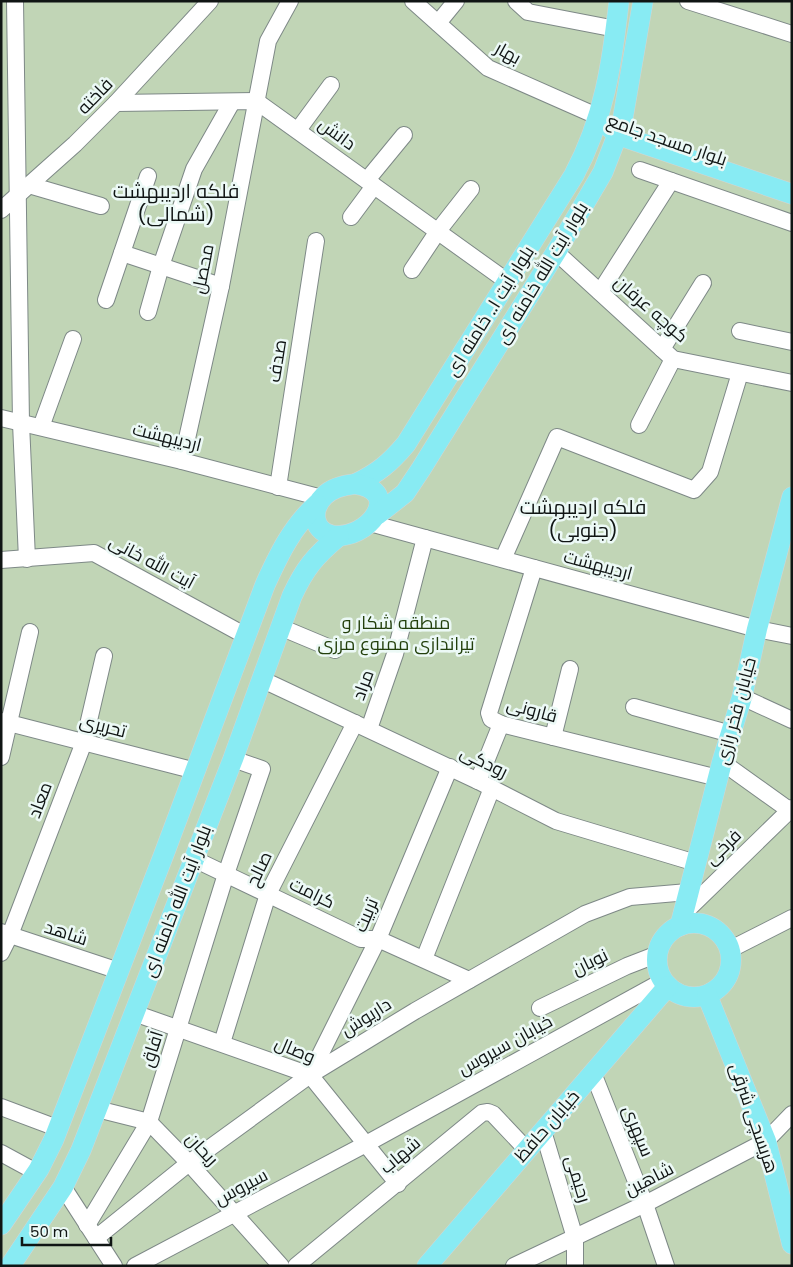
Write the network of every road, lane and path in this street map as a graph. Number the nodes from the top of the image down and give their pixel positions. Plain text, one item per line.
1 (15, 1) edge
2 (210, 1) edge
3 (290, 1) edge
4 (413, 1) edge
5 (456, 1) edge
6 (516, 1) edge
7 (619, 1) edge
8 (643, 1) edge
9 (688, 1) edge
10 (727, 7) edge
11 (438, 23) junction
12 (616, 29) junction
13 (792, 34) edge
14 (8, 51) edge
15 (331, 85) dead end
16 (256, 101) junction
17 (232, 102) junction
18 (116, 103) junction
19 (599, 117) junction
20 (620, 129) junction
21 (298, 130) junction
22 (404, 135) dead end
23 (640, 170) dead end
24 (148, 176) dead end
25 (670, 181) junction
26 (370, 183) junction
27 (792, 184) edge
28 (471, 189) dead end
29 (24, 190) junction
30 (792, 194) edge
31 (101, 206) dead end
32 (1, 210) edge
33 (350, 217) dead end
34 (792, 223) edge
35 (438, 231) junction
36 (316, 241) dead end
37 (556, 252) junction
38 (122, 253) junction
39 (161, 266) junction
40 (412, 270) dead end
41 (508, 282) junction
42 (703, 283) dead end
43 (221, 286) junction
44 (600, 292) junction
45 (106, 300) dead end
46 (148, 312) dead end
47 (740, 331) dead end
48 (73, 339) dead end
49 (792, 342) edge
50 (668, 354) junction
51 (740, 373) junction
52 (792, 384) edge
53 (1, 418) edge
54 (21, 423) junction
55 (639, 425) dead end
56 (42, 427) junction
57 (182, 461) junction
58 (355, 484) junction
59 (278, 487) junction
60 (319, 501) junction
61 (790, 508) edge
62 (374, 519) junction
63 (339, 536) junction
64 (425, 538) junction
65 (27, 559) junction
66 (1, 560) edge
67 (503, 560) junction
68 (534, 568) junction
69 (280, 627) junction
70 (757, 629) junction
71 (30, 632) dead end
72 (246, 636) junction
73 (792, 636) edge
74 (335, 650) dead end
75 (104, 656) dead end
76 (570, 669) dead end
77 (261, 678) junction
78 (742, 697) junction
79 (634, 708) dead end
80 (792, 720) edge
81 (5, 722) edge
82 (501, 724) junction
83 (362, 726) junction
84 (731, 734) junction
85 (553, 737) junction
86 (84, 742) junction
87 (1, 758) edge
88 (232, 759) junction
89 (450, 767) junction
90 (196, 770) junction
91 (720, 770) junction
92 (224, 781) junction
93 (485, 784) junction
94 (790, 809) edge
95 (194, 859) junction
96 (696, 863) junction
97 (226, 874) junction
98 (688, 892) junction
99 (268, 894) junction
100 (792, 918) edge
101 (681, 920) junction
102 (6, 934) edge
103 (378, 939) junction
104 (729, 950) junction
105 (1, 953) edge
106 (658, 954) junction
107 (424, 960) junction
108 (119, 971) junction
109 (469, 980) junction
110 (665, 984) junction
111 (707, 995) junction
112 (540, 1008) dead end
113 (134, 1013) junction
114 (179, 1030) junction
115 (222, 1043) junction
116 (593, 1073) junction
117 (310, 1075) junction
118 (1, 1106) edge
119 (97, 1109) junction
120 (792, 1114) edge
121 (149, 1122) junction
122 (57, 1128) junction
123 (543, 1131) junction
124 (766, 1141) junction
125 (366, 1144) junction
126 (526, 1150) junction
127 (1, 1154) edge
128 (190, 1163) junction
129 (36, 1172) junction
130 (398, 1184) junction
131 (63, 1187) junction
132 (645, 1204) junction
133 (234, 1214) junction
134 (1, 1225) edge
135 (92, 1231) junction
136 (575, 1238) junction
137 (792, 1244) edge
138 (10, 1266) edge
139 (114, 1266) edge
140 (135, 1266) edge
141 (281, 1266) edge
142 (296, 1266) edge
143 (427, 1266) edge
144 (514, 1266) edge
145 (575, 1266) edge
146 (666, 1266) edge

1 - 14 street
2 - 18 street, فاخته
3 - 16 street, محصل
4 - 11 street, بهار
5 - 11 street
6 - 12 street
7 - 12 main road
8 - 20 main road, بلوار آیت الله خامنه ای
9 - 10 street
10 - 13 street
11 - 19 street, بهار
12 - 19 main road
14 - 29 street
15 - 21 street
16 - 17 street
16 - 21 street, دانش
16 - 43 street, محصل
17 - 18 street
17 - 39 street
18 - 29 street, فاخته
19 - 20 main road, بلوار مسجد جامع
19 - 41 main road, بلوار آیت ا.. خامنه ای
20 - 27 main road, بلوار مسجد جامع
20 - 30 main road, بلوار مسجد جامع
20 - 37 main road, بلوار آیت الله خامنه ای
21 - 26 street, دانش
22 - 26 street
23 - 25 street
24 - 38 street
25 - 34 street
25 - 44 street
26 - 33 street
26 - 35 street, دانش
28 - 35 street
29 - 31 street
29 - 32 street, فاخته
29 - 54 street
35 - 40 street
35 - 41 street, دانش
36 - 59 street, صدف
37 - 44 street, کوچه عرفان
37 - 62 main road, بلوار آیت الله خامنه ای
38 - 39 street
38 - 45 street
39 - 43 street
39 - 46 street
41 - 58 main road, بلوار آیت ا.. خامنه ای
42 - 50 street
43 - 57 street, محصل
44 - 50 street, کوچه عرفان
47 - 49 street
48 - 56 street
50 - 51 street, کوچه عرفان
50 - 55 street
51 - 52 street, کوچه عرفان
51 - 67 street
53 - 54 street, اردیبهشت
54 - 56 street, اردیبهشت
54 - 65 street
56 - 57 street, اردیبهشت
57 - 59 street, اردیبهشت
58 - 60 main road
58 - 62 main road
59 - 60 street, اردیبهشت
60 - 63 main road
60 - 72 main road, بلوار آیت الله خامنه ای
61 - 70 main road, خیابان فخر رازی
62 - 63 main road
62 - 64 street, اردیبهشت
63 - 69 main road, بلوار آیت الله خامنه ای
64 - 67 street, اردیبهشت
64 - 83 street, مراد
65 - 66 street, آیت الله خانی
65 - 72 street, آیت الله خانی
67 - 68 street, اردیبهشت
68 - 70 street, اردیبهشت
68 - 82 street, قارونی
69 - 74 street
69 - 77 main road, بلوار آیت الله خامنه ای
70 - 73 street, اردیبهشت
70 - 78 main road, خیابان فخر رازی
71 - 81 street
72 - 90 main road, بلوار آیت الله خامنه ای
75 - 86 street, معاد
76 - 85 street
77 - 83 street, رودکی
77 - 88 main road, بلوار آیت الله خامنه ای
78 - 80 street
78 - 84 main road, خیابان فخر رازی
79 - 84 street
81 - 86 street, تحریری
81 - 87 street
82 - 85 street, قارونی
82 - 93 street
83 - 89 street, رودکی
83 - 99 street, صالح
84 - 91 main road, خیابان فخر رازی
85 - 91 street, قارونی
86 - 90 street, تحریری
86 - 102 street, معاد
88 - 92 main road, بلوار آیت الله خامنه ای
88 - 97 street, آفاق
89 - 93 street, رودکی
89 - 103 street, تربیت
90 - 92 main road
90 - 108 main road, بلوار آیت الله خامنه ای
91 - 94 street
91 - 96 main road, خیابان فخر رازی
92 - 95 main road, بلوار آیت الله خامنه ای
93 - 96 street, رودکی
93 - 107 street
94 - 101 street, فرخی
95 - 97 street, کرامت
95 - 113 main road, بلوار آیت الله خامنه ای
96 - 98 main road, خیابان فخر رازی
97 - 99 street, کرامت
97 - 114 street, آفاق
98 - 101 main road, خیابان فخر رازی
98 - 109 street, داریوش
99 - 103 street, کرامت
99 - 115 street, صالح
100 - 104 street
101 - 104 main road
101 - 106 main road
102 - 105 street, معاد
102 - 108 street, شاهد
103 - 107 street, کرامت
103 - 117 street, تربیت
104 - 111 main road
106 - 110 main road
106 - 112 street, نوبان
107 - 109 street, کرامت
108 - 122 main road, بلوار آیت الله خامنه ای
109 - 117 street, داریوش
110 - 111 main road
110 - 116 main road, خیابان حافظ
110 - 125 street, خیابان سیروس
111 - 124 main road, هریسچی شرقی
113 - 114 street, وصال
113 - 119 main road, بلوار آیت الله خامنه ای
114 - 115 street, وصال
114 - 121 street, آفاق
115 - 117 street, وصال
116 - 123 main road, خیابان حافظ
116 - 132 street, سپهری
117 - 125 street, وصال
117 - 128 street, داریوش
118 - 122 street
119 - 121 street
119 - 131 main road, بلوار آیت الله خامنه ای
120 - 124 street, شاهین
121 - 128 street, ریحان
121 - 135 street, آفاق
122 - 129 main road, بلوار آیت الله خامنه ای
123 - 126 main road, خیابان حافظ
123 - 136 street, رحیمی
124 - 132 street, شاهین
124 - 137 main road, هریسچی شرقی
125 - 130 street, وصال
125 - 133 street, سیروس
126 - 130 street, شهاب
126 - 143 main road, خیابان حافظ
127 - 129 street
128 - 133 street, ریحان
128 - 135 street, داریوش
129 - 131 main road
129 - 134 main road, بلوار آیت الله خامنه ای
130 - 142 street, شهاب
131 - 135 street
131 - 138 main road, بلوار آیت الله خامنه ای
132 - 136 street, شاهین
132 - 146 street, سپهری
133 - 140 street, سیروس
133 - 141 street, ریحان
135 - 139 street
136 - 144 street, شاهین
136 - 145 street, رحیمی

